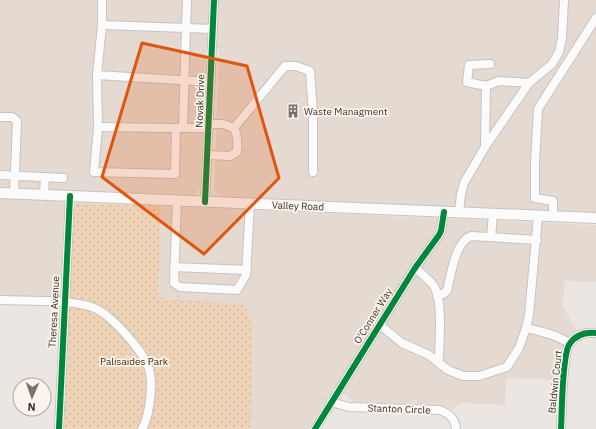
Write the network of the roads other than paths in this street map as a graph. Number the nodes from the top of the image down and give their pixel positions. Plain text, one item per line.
1 (102, 0) edge
2 (186, 0) edge
3 (214, 0) edge
4 (564, 0) edge
5 (596, 18) edge
6 (102, 25) junction
7 (186, 28) junction
8 (213, 29) junction
9 (490, 64) dead end
10 (97, 75) junction
11 (184, 81) junction
12 (211, 82) junction
13 (529, 83) junction
14 (486, 86) junction
15 (0, 117) edge
16 (209, 126) junction
17 (98, 127) junction
18 (180, 128) junction
19 (234, 128) junction
20 (486, 147) junction
21 (208, 155) junction
22 (313, 172) dead end
23 (0, 175) edge
24 (14, 176) junction
25 (45, 177) junction
26 (63, 178) dead end
27 (0, 193) edge
28 (14, 194) junction
29 (44, 195) junction
30 (70, 196) junction
31 (178, 201) junction
32 (205, 202) junction
33 (250, 204) junction
34 (444, 212) junction
35 (459, 212) junction
36 (493, 214) junction
37 (538, 216) junction
38 (553, 217) junction
39 (596, 218) edge
40 (491, 238) junction
41 (537, 240) junction
42 (174, 267) junction
43 (415, 268) junction
44 (247, 270) junction
45 (437, 296) junction
46 (0, 300) edge
47 (65, 303) junction
48 (380, 325) junction
49 (526, 328) junction
50 (596, 333) edge
51 (570, 344) junction
52 (439, 362) junction
53 (331, 402) junction
54 (59, 429) edge
55 (142, 429) edge
56 (315, 429) edge
57 (456, 429) edge
58 (561, 429) edge

1 - 6 street
2 - 7 street
3 - 8 street, Novak Drive
4 - 13 street
5 - 38 street
6 - 7 street
6 - 10 street
7 - 8 street
7 - 11 street
8 - 12 street, Novak Drive
9 - 14 street
10 - 11 street
10 - 17 street
11 - 12 street
11 - 18 street
12 - 16 street, Novak Drive
13 - 14 street
13 - 20 street
14 - 20 street
15 - 24 street
16 - 18 street
16 - 19 street
16 - 21 street, Novak Drive
17 - 18 street
17 - 18 street
19 - 21 street
19 - 22 street
20 - 35 street
21 - 32 street, Novak Drive
23 - 24 street
24 - 25 street
24 - 28 street
25 - 26 street
25 - 29 street
27 - 28 main road, Valley Road
28 - 29 main road, Valley Road
29 - 30 main road, Valley Road
30 - 31 main road, Valley Road
30 - 47 street, Theresa Avenue
31 - 32 main road, Valley Road
31 - 42 street
32 - 33 main road, Valley Road
33 - 34 main road, Valley Road
33 - 44 street
34 - 35 main road, Valley Road
34 - 43 street, O'Conner Way
35 - 36 main road, Valley Road
36 - 37 main road, Valley Road
36 - 40 street
37 - 38 main road, Valley Road
37 - 41 street
38 - 39 main road, Valley Road
40 - 41 street
40 - 45 street
41 - 49 street
42 - 44 street
42 - 44 street
43 - 45 street
43 - 48 street, O'Conner Way
45 - 52 street
46 - 47 street
47 - 54 street, Theresa Avenue
47 - 55 street
48 - 52 street
48 - 53 street, O'Conner Way
49 - 51 street
49 - 52 street
50 - 51 street, Baldwin Court
51 - 58 street, Baldwin Court
53 - 56 street, O'Conner Way
53 - 57 street, Stanton Circle

